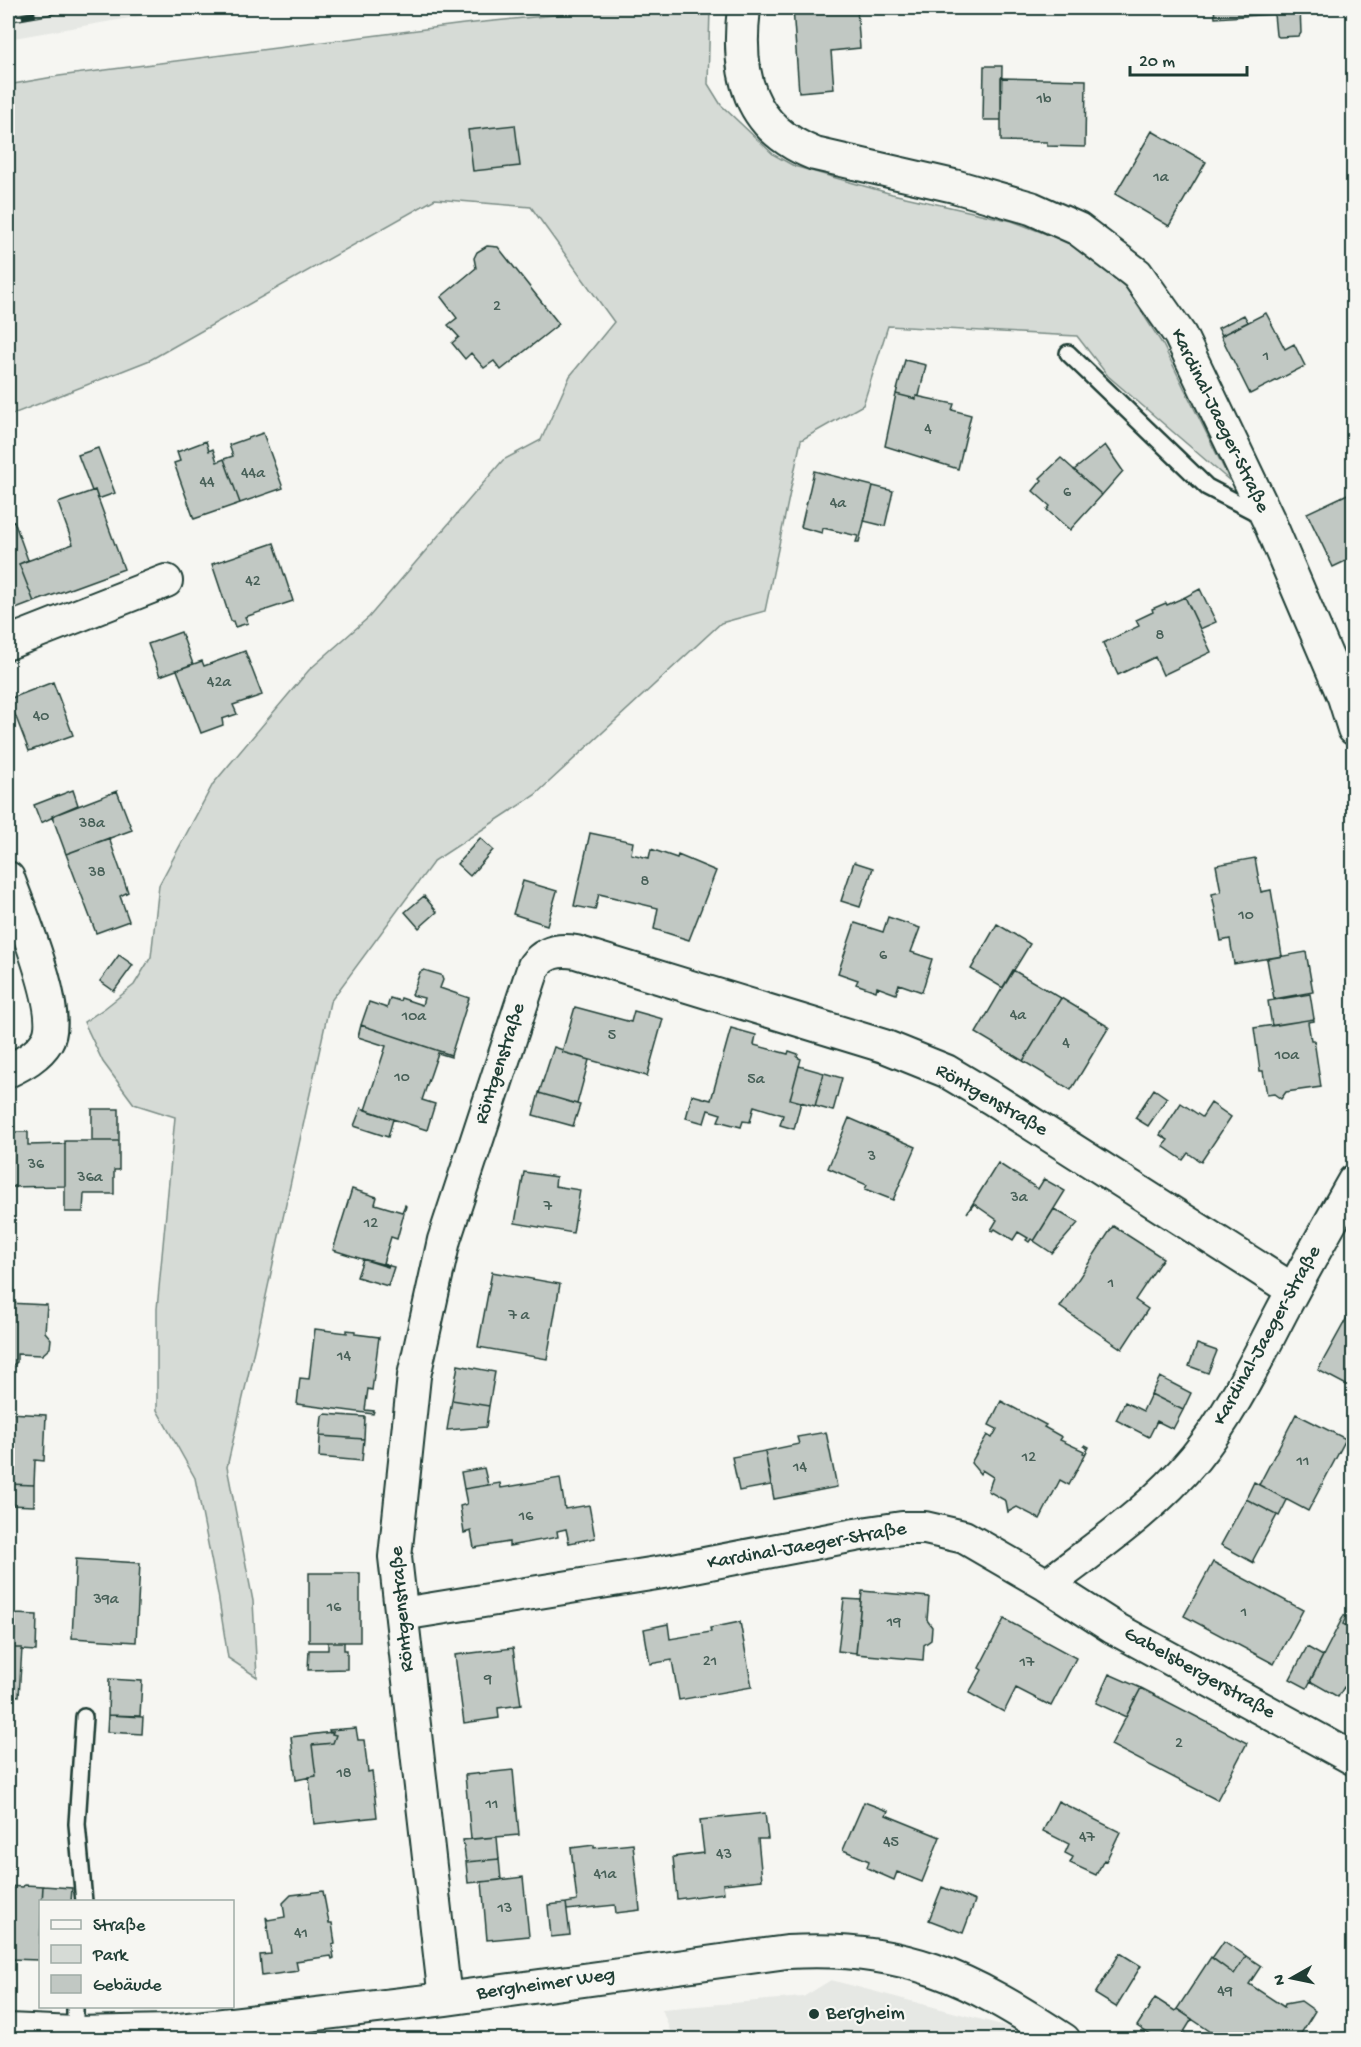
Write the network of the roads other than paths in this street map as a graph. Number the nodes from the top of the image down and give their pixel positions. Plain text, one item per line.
1 (744, 8) edge
2 (1068, 353) dead end
3 (1268, 519) junction
4 (166, 581) dead end
5 (8, 643) edge
6 (1353, 729) edge
7 (8, 878) edge
8 (8, 1071) edge
9 (1353, 1181) edge
10 (1293, 1290) junction
11 (1047, 1585) junction
12 (402, 1614) junction
13 (84, 1717) dead end
14 (1353, 1759) edge
15 (84, 1900) edge
16 (445, 1999) junction
17 (75, 2020) edge
18 (8, 2030) edge
19 (1064, 2040) edge

1 - 3 street, Kardinal-Jaeger-Straße
2 - 3 lane
3 - 6 street, Kardinal-Jaeger-Straße
4 - 5 street
7 - 8 street
9 - 10 street, Kardinal-Jaeger-Straße
10 - 11 street, Kardinal-Jaeger-Straße
10 - 12 street, Röntgenstraße
11 - 12 street, Kardinal-Jaeger-Straße
11 - 14 street, Gabelsbergerstraße
12 - 16 street, Röntgenstraße
13 - 15 lane
16 - 17 street, Bergheimer Weg
16 - 19 street, Bergheimer Weg
17 - 18 street, Bergheimer Weg

